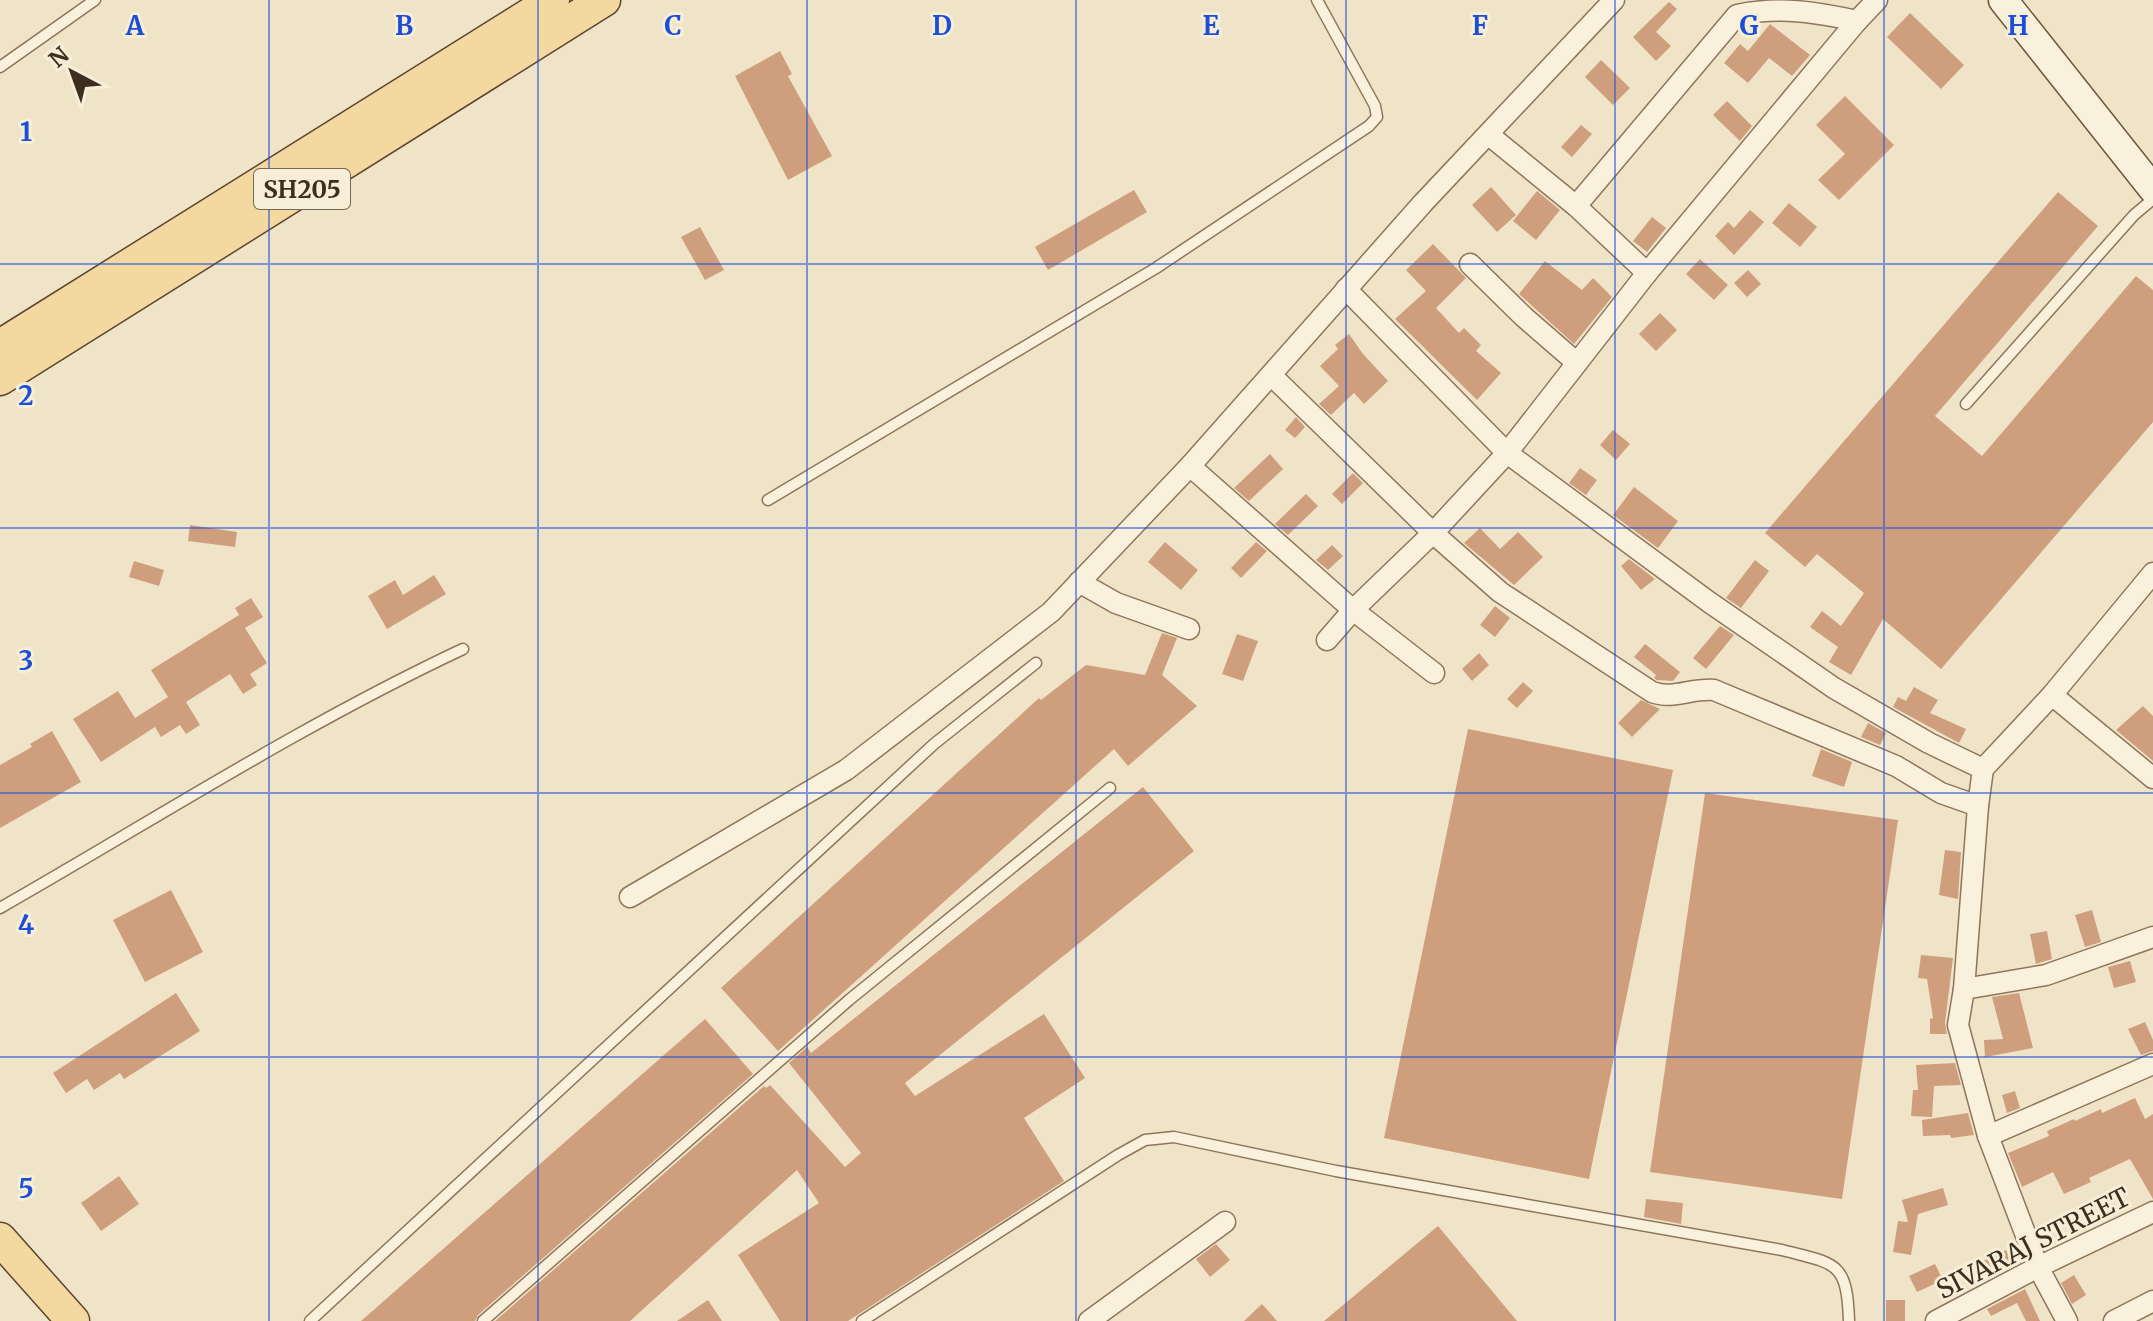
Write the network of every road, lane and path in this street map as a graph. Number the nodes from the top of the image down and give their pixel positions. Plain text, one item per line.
1 (95, 0) edge
2 (553, 0) edge
3 (604, 0) edge
4 (1317, 0) edge
5 (1614, 0) edge
6 (1877, 0) edge
7 (2003, 0) edge
8 (2022, 0) edge
9 (1857, 21) junction
10 (0, 67) edge
11 (1489, 135) junction
12 (2153, 160) edge
13 (2153, 189) edge
14 (2153, 199) edge
15 (1576, 206) junction
16 (1470, 264) dead end
17 (1647, 273) junction
18 (1346, 289) junction
19 (0, 346) edge
20 (1577, 363) junction
21 (1271, 375) junction
22 (0, 379) edge
23 (1966, 404) dead end
24 (1507, 453) junction
25 (1190, 466) junction
26 (768, 500) dead end
27 (1433, 533) junction
28 (2153, 573) edge
29 (1079, 582) junction
30 (1353, 610) junction
31 (1189, 629) dead end
32 (1327, 640) dead end
33 (463, 649) dead end
34 (1036, 663) dead end
35 (1434, 673) dead end
36 (2052, 695) junction
37 (1983, 769) junction
38 (2153, 778) edge
39 (1110, 788) dead end
40 (1978, 806) junction
41 (630, 897) dead end
42 (0, 908) edge
43 (2153, 937) edge
44 (1964, 989) junction
45 (2153, 1064) edge
46 (1988, 1136) junction
47 (2153, 1212) edge
48 (1225, 1222) dead end
49 (0, 1239) edge
50 (0, 1260) edge
51 (2038, 1267) junction
52 (2153, 1301) edge
53 (57, 1321) edge
54 (73, 1321) edge
55 (310, 1321) edge
56 (483, 1321) edge
57 (862, 1321) edge
58 (1089, 1321) edge
59 (1849, 1321) edge
60 (1936, 1321) edge
61 (2067, 1321) edge
62 (2114, 1321) edge

1 - 10 lane
2 - 19 main road
3 - 22 main road, SH205
4 - 26 lane
5 - 11 street
6 - 9 street
7 - 13 main road
8 - 12 main road
9 - 15 street
9 - 17 street
11 - 15 street
11 - 18 street
14 - 23 lane
15 - 17 street
16 - 20 street
17 - 20 street
18 - 21 street
18 - 24 street
20 - 24 street
21 - 25 street
21 - 27 street
24 - 27 street
24 - 37 street
25 - 29 street
25 - 30 street
27 - 30 street
27 - 40 street
28 - 36 street
29 - 31 street
29 - 41 street
30 - 32 street
30 - 35 street
33 - 42 lane
34 - 55 lane
36 - 37 street
36 - 38 street
37 - 40 street
39 - 56 lane
40 - 44 street
43 - 44 street
44 - 46 street
45 - 46 street
46 - 51 street
47 - 51 street, SIVARAJ STREET
48 - 58 street
49 - 54 main road
50 - 53 main road
51 - 60 street, SIVARAJ STREET
51 - 61 street
52 - 62 street
57 - 59 lane

